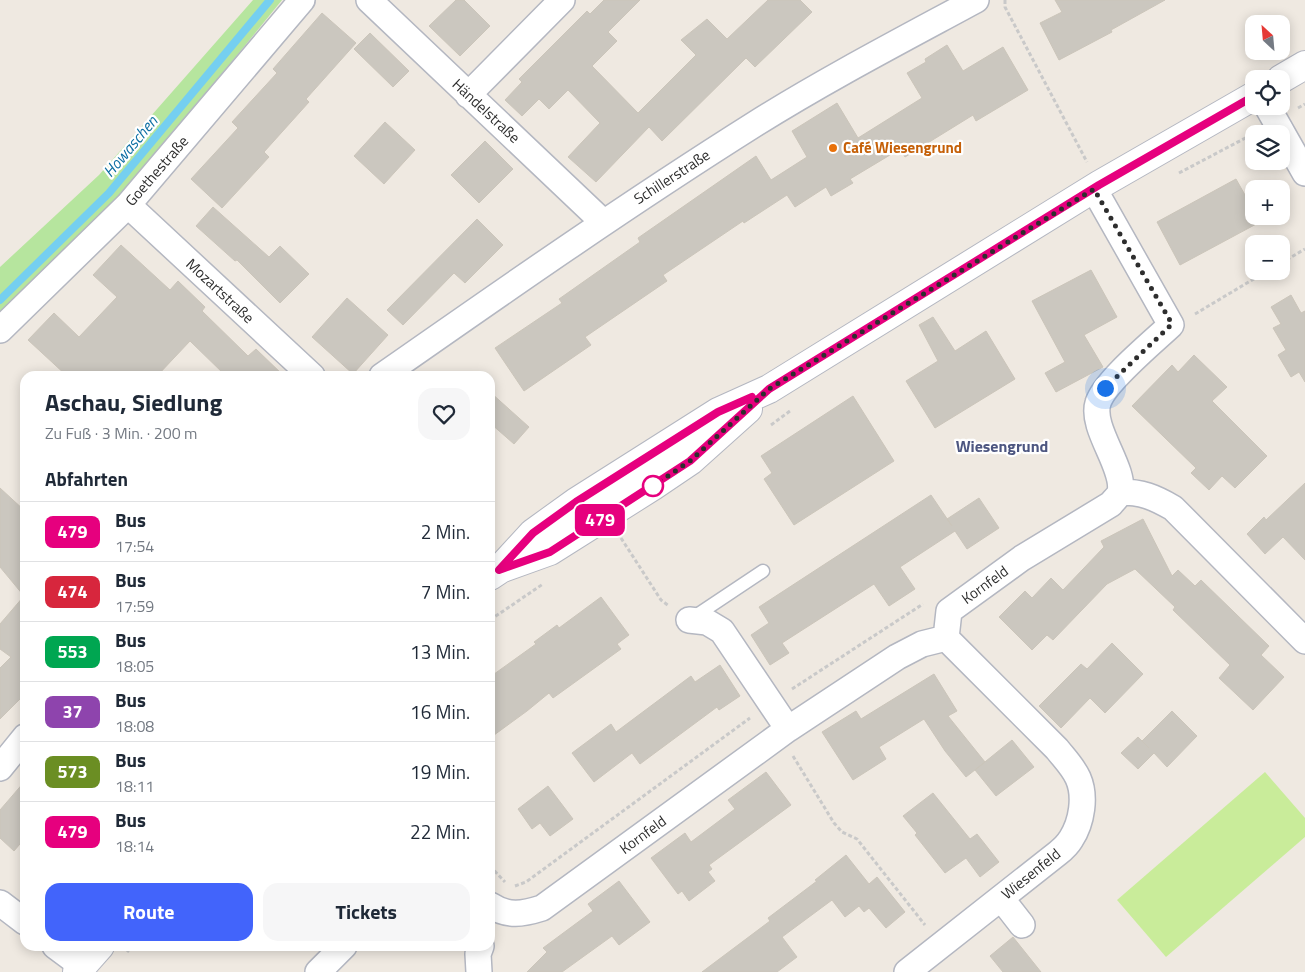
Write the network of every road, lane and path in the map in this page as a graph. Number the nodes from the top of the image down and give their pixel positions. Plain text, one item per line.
1 (302, 0) edge
2 (369, 0) edge
3 (562, 0) edge
4 (976, 0) edge
5 (1005, 0) edge
6 (1305, 65) edge
7 (1290, 74) edge
8 (468, 95) junction
9 (1245, 101) edge
10 (1272, 115) edge
11 (1245, 139) edge
12 (1305, 173) edge
13 (1175, 175) dead end
14 (1096, 187) junction
15 (128, 205) junction
16 (603, 222) junction
17 (1305, 249) edge
18 (1290, 258) edge
19 (1252, 280) edge
20 (1172, 324) junction
21 (0, 330) edge
22 (307, 371) edge
23 (389, 371) edge
24 (792, 409) dead end
25 (765, 429) dead end
26 (1120, 492) junction
27 (627, 534) dead end
28 (620, 538) junction
29 (612, 542) dead end
30 (495, 566) edge
31 (763, 571) dead end
32 (549, 581) dead end
33 (949, 611) junction
34 (495, 616) edge
35 (689, 620) junction
36 (946, 638) junction
37 (1305, 641) edge
38 (770, 704) junction
39 (784, 731) junction
40 (20, 743) edge
41 (0, 768) edge
42 (495, 871) edge
43 (1001, 898) junction
44 (0, 902) edge
45 (495, 912) edge
46 (20, 918) edge
47 (1022, 924) dead end
48 (942, 945) junction
49 (60, 951) edge
50 (95, 951) edge
51 (339, 951) edge
52 (479, 951) edge
53 (79, 969) edge
54 (318, 972) edge
55 (479, 972) edge
56 (907, 972) edge

1 - 15 street, Goethestraße
2 - 8 street, Händelstraße
3 - 8 street
4 - 16 street, Schillerstraße
5 - 14 path
6 - 7 main road
8 - 16 street, Händelstraße
9 - 14 main road
10 - 12 street
11 - 13 path
14 - 20 street
14 - 30 main road
15 - 21 street, Goethestraße
15 - 22 street, Mozartstraße
16 - 23 street, Schillerstraße
17 - 18 path
19 - 20 path
20 - 26 street
24 - 25 path
26 - 33 street, Kornfeld
26 - 37 street
27 - 28 path
28 - 29 path
28 - 35 path
31 - 35 lane
32 - 34 path
33 - 36 street, Kornfeld
33 - 38 path
35 - 38 street
36 - 39 street, Kornfeld
36 - 43 street, Wiesenfeld
38 - 39 street
38 - 42 path
39 - 45 street, Kornfeld
39 - 48 path
40 - 41 street
43 - 47 street
43 - 48 street, Wiesenfeld
44 - 46 street
48 - 56 street, Wiesenfeld
49 - 53 street
50 - 53 main road
51 - 54 street
52 - 55 street

